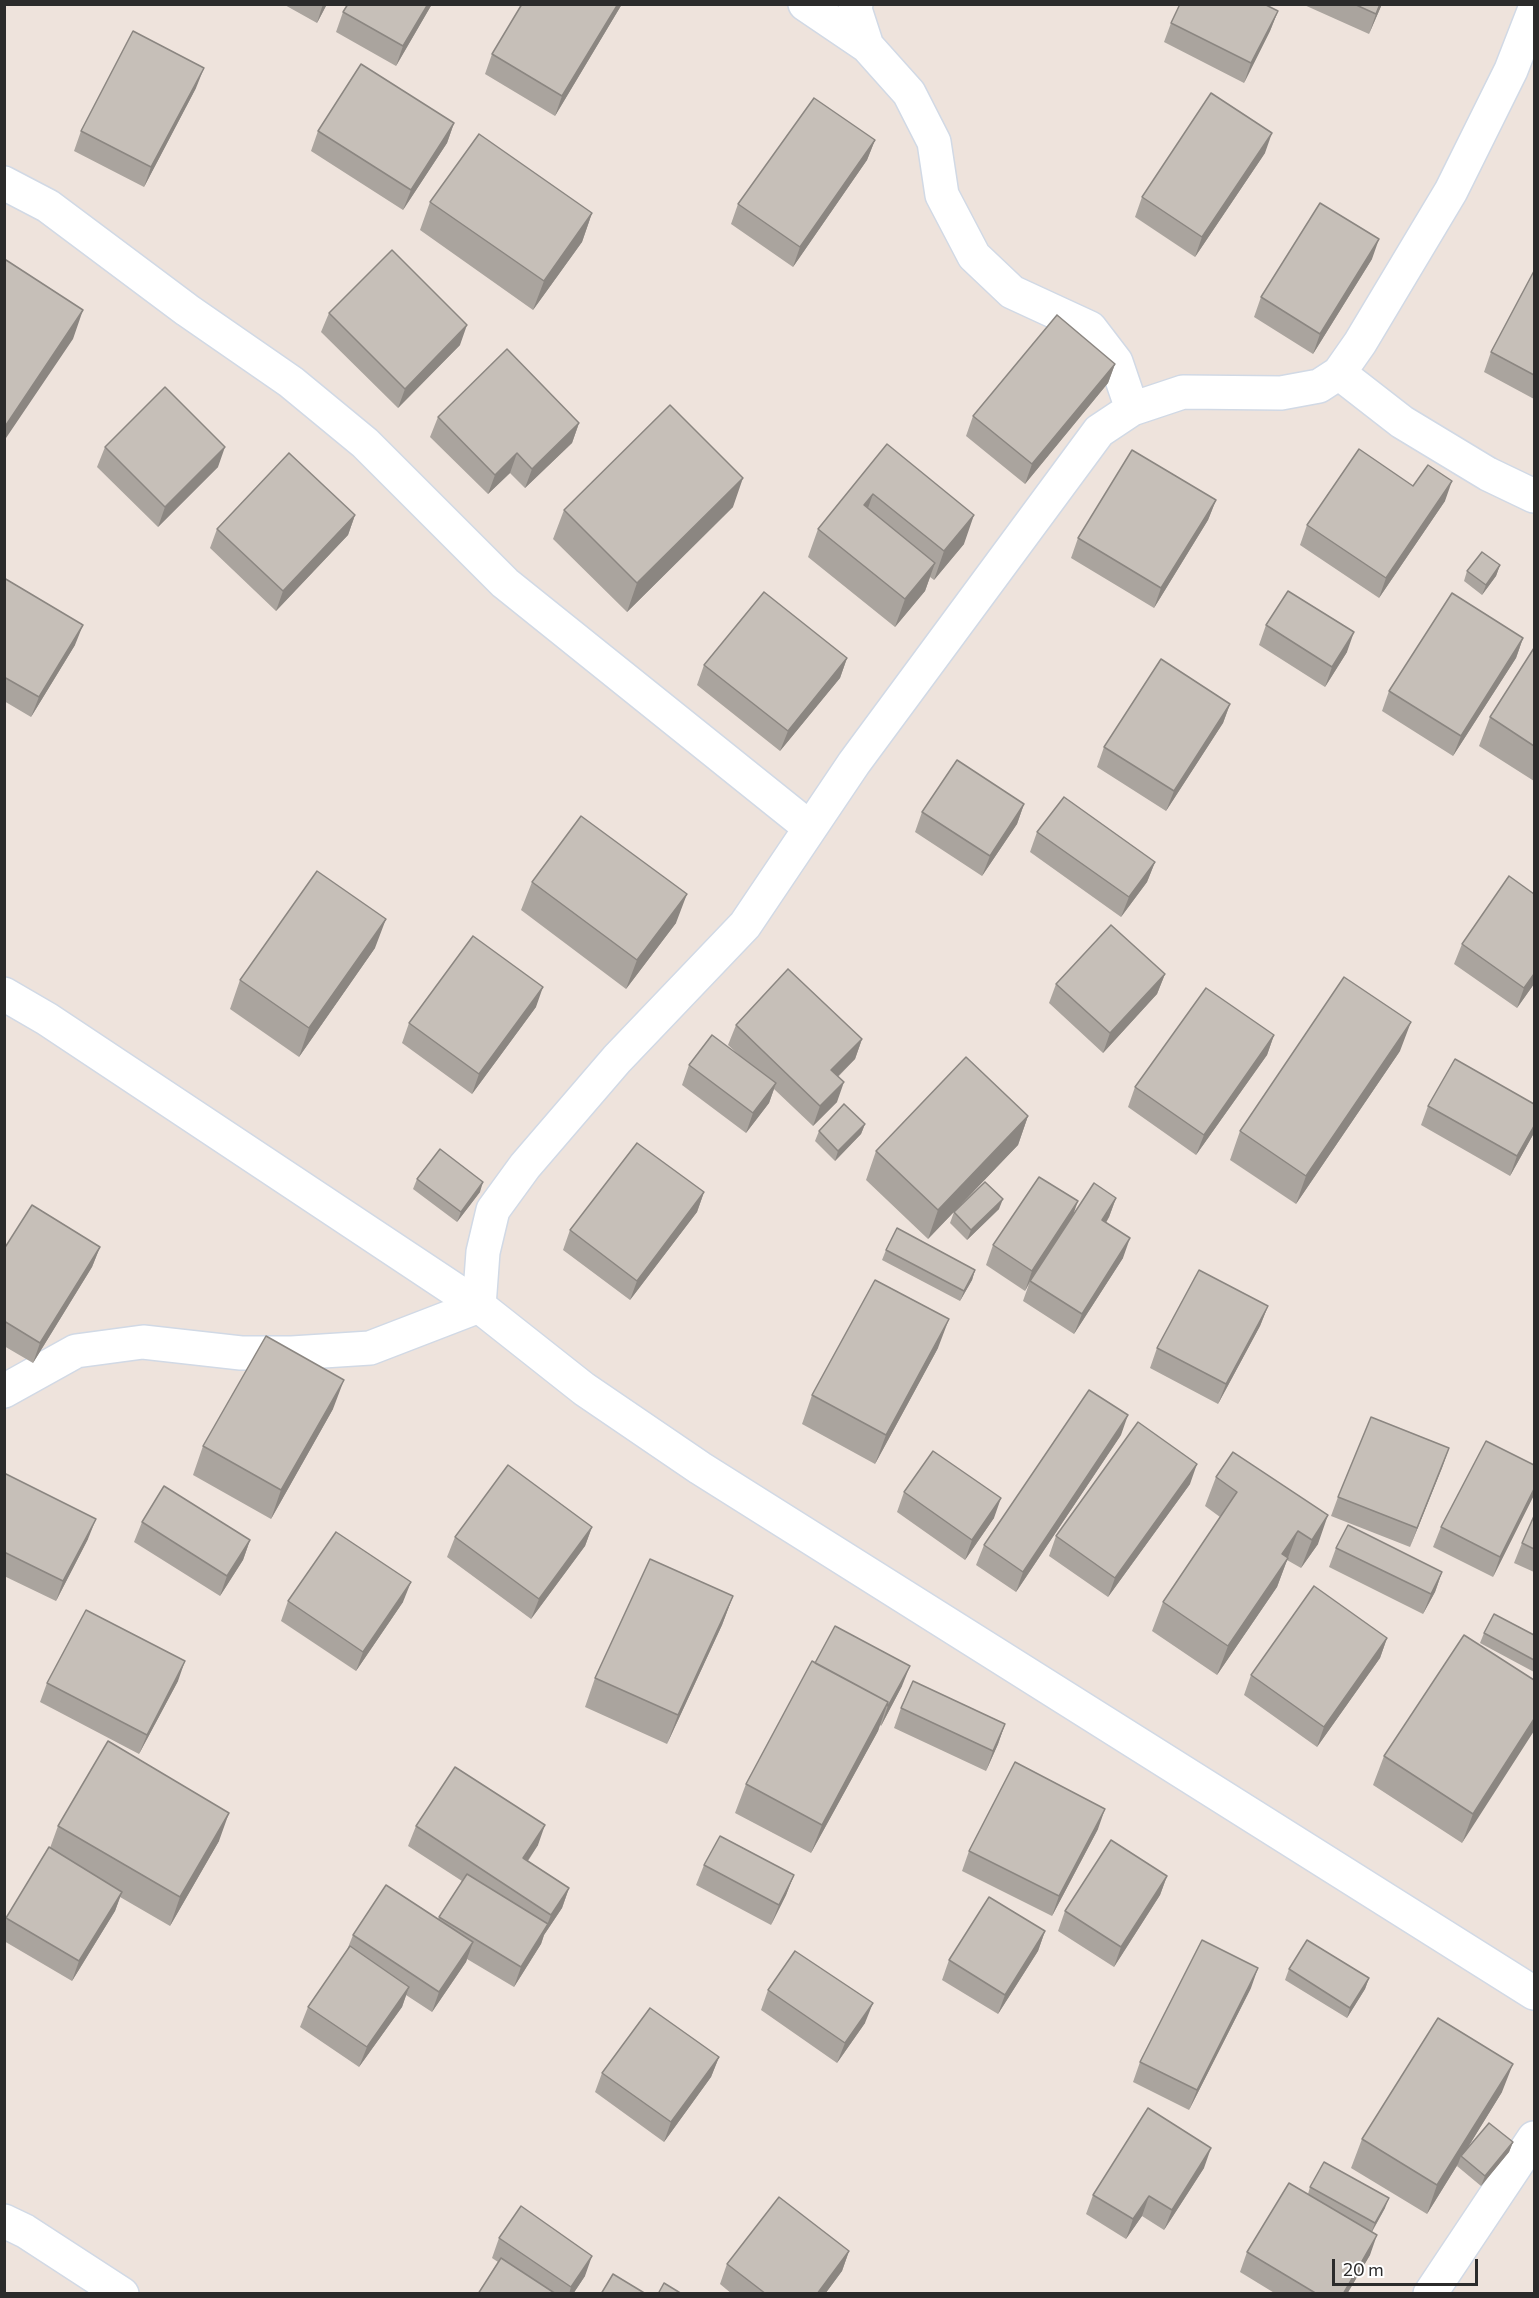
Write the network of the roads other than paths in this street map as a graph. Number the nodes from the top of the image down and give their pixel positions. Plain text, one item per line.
1 (805, 4) edge
2 (856, 4) edge
3 (1534, 11) edge
4 (867, 46) junction
5 (4, 183) edge
6 (1339, 373) junction
7 (1132, 409) junction
8 (1534, 496) edge
9 (809, 827) junction
10 (4, 994) edge
11 (479, 1306) junction
12 (4, 1391) edge
13 (1534, 1993) edge
14 (1534, 2138) edge
15 (4, 2221) edge
16 (122, 2294) edge
17 (1430, 2294) edge

1 - 4 street
2 - 4 street
3 - 6 street
4 - 7 street
5 - 9 street
6 - 7 street
6 - 8 street
7 - 9 street
9 - 11 street
10 - 11 street
11 - 12 street
11 - 13 street
14 - 17 street
15 - 16 street

